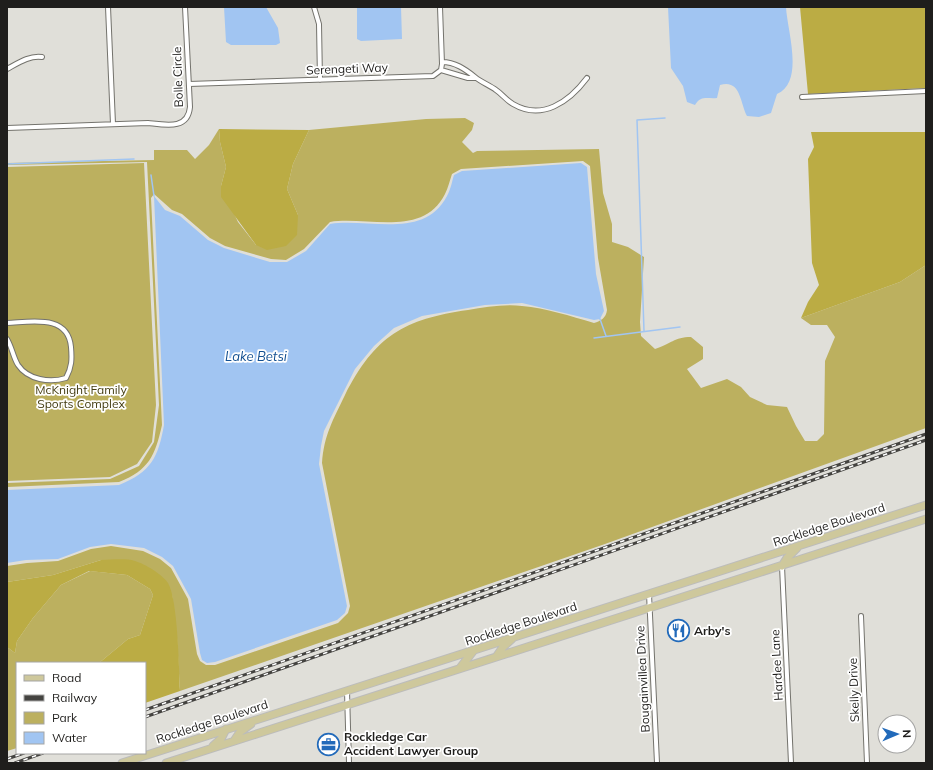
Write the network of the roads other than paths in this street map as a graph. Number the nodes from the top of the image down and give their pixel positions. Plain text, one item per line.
1 (108, 7) edge
2 (186, 7) edge
3 (314, 7) edge
4 (440, 7) edge
5 (42, 58) dead end
6 (442, 62) junction
7 (7, 69) edge
8 (441, 70) junction
9 (475, 78) junction
10 (586, 78) dead end
11 (320, 80) junction
12 (189, 84) junction
13 (926, 91) edge
14 (802, 96) dead end
15 (113, 124) junction
16 (7, 128) edge
17 (7, 323) edge
18 (7, 339) edge
19 (926, 505) edge
20 (926, 519) edge
21 (799, 546) junction
22 (782, 566) junction
23 (649, 594) junction
24 (650, 608) junction
25 (861, 616) dead end
26 (514, 638) junction
27 (474, 650) junction
28 (496, 657) junction
29 (459, 669) junction
30 (347, 691) junction
31 (348, 705) junction
32 (256, 720) junction
33 (226, 729) junction
34 (234, 741) junction
35 (210, 749) junction
36 (122, 763) edge
37 (166, 763) edge
38 (349, 763) edge
39 (657, 763) edge
40 (791, 763) edge
41 (867, 763) edge

1 - 15 street
2 - 12 street, Bolle Circle
3 - 11 street
4 - 6 street
5 - 7 street
6 - 8 street
6 - 9 street
8 - 9 street
8 - 11 street, Serengeti Way
9 - 10 street
11 - 12 street, Serengeti Way
12 - 15 street, Bolle Circle
13 - 14 street
15 - 16 street, Bolle Circle
17 - 18 street
19 - 21 main road, Rockledge Boulevard
20 - 22 main road, Rockledge Boulevard
21 - 22 main road
21 - 23 main road, Rockledge Boulevard
22 - 24 main road, Rockledge Boulevard
22 - 40 street, Hardee Lane
23 - 24 street, Bougainvillea Drive
23 - 26 main road, Rockledge Boulevard
24 - 28 main road, Rockledge Boulevard
24 - 39 street, Bougainvillea Drive
25 - 41 street, Skelly Drive
26 - 27 main road, Rockledge Boulevard
26 - 28 main road
27 - 29 main road
27 - 30 main road, Rockledge Boulevard
28 - 29 main road, Rockledge Boulevard
29 - 31 main road, Rockledge Boulevard
30 - 31 street
30 - 32 main road, Rockledge Boulevard
31 - 34 main road, Rockledge Boulevard
31 - 38 street
32 - 33 main road, Rockledge Boulevard
32 - 34 main road
33 - 35 main road
33 - 36 main road, Rockledge Boulevard
34 - 35 main road, Rockledge Boulevard
35 - 37 main road, Rockledge Boulevard

